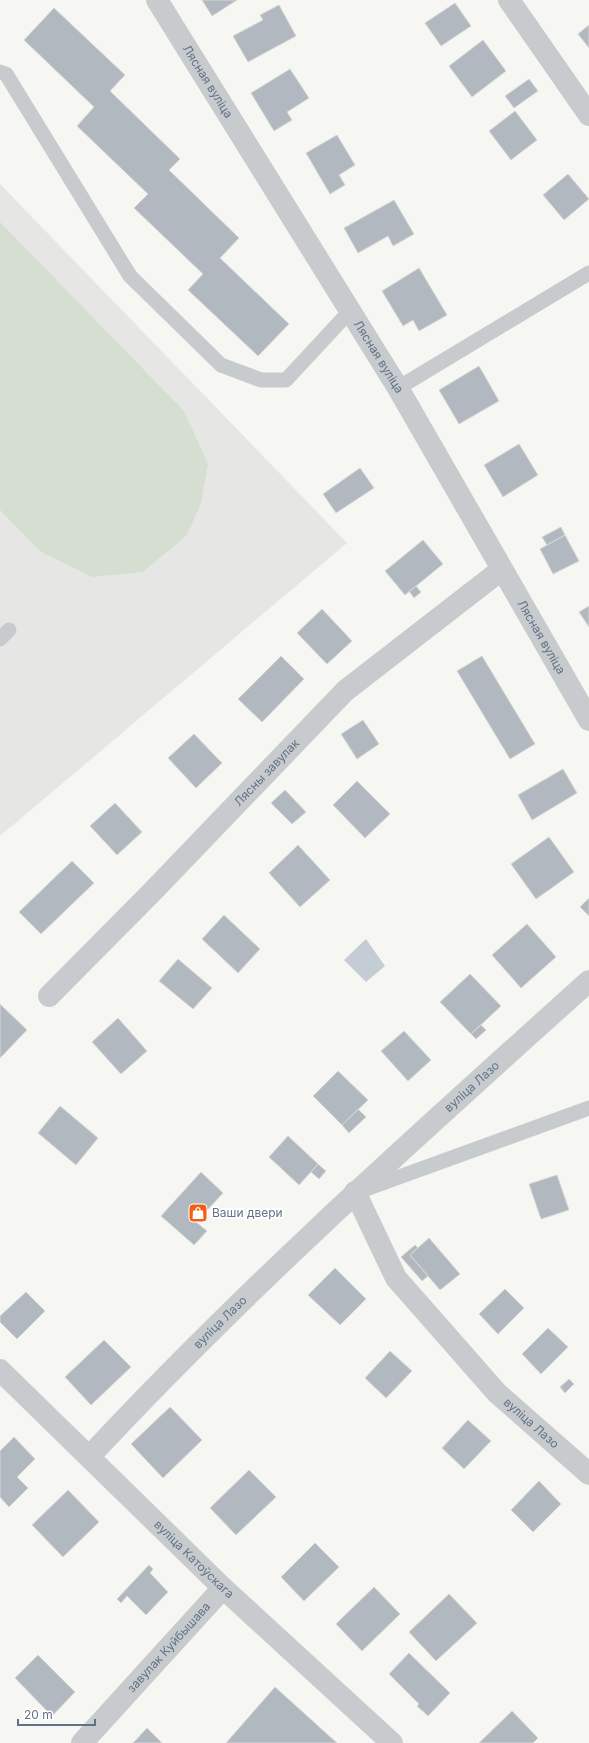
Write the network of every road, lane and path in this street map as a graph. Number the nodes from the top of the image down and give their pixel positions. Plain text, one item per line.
1 (157, 0) edge
2 (509, 0) edge
3 (0, 72) edge
4 (589, 115) edge
5 (589, 273) edge
6 (350, 311) junction
7 (398, 388) junction
8 (501, 570) junction
9 (589, 720) edge
10 (589, 982) edge
11 (49, 996) dead end
12 (589, 1108) edge
13 (355, 1192) junction
14 (0, 1370) edge
15 (89, 1457) junction
16 (589, 1474) edge
17 (223, 1588) junction
18 (82, 1743) edge
19 (392, 1743) edge

1 - 6 street, Лясная вуліца
2 - 4 street
3 - 6 lane
5 - 7 lane
6 - 7 street, Лясная вуліца
7 - 8 street, Лясная вуліца
8 - 9 street, Лясная вуліца
8 - 11 street, Лясны завулак
10 - 13 street, вуліца Лазо
12 - 13 lane
13 - 15 street, вуліца Лазо
13 - 16 street, вуліца Лазо
14 - 15 street, вуліца Катоўскага
15 - 17 street, вуліца Катоўскага
17 - 18 street, завулак Куйбышава
17 - 19 street, вуліца Катоўскага

